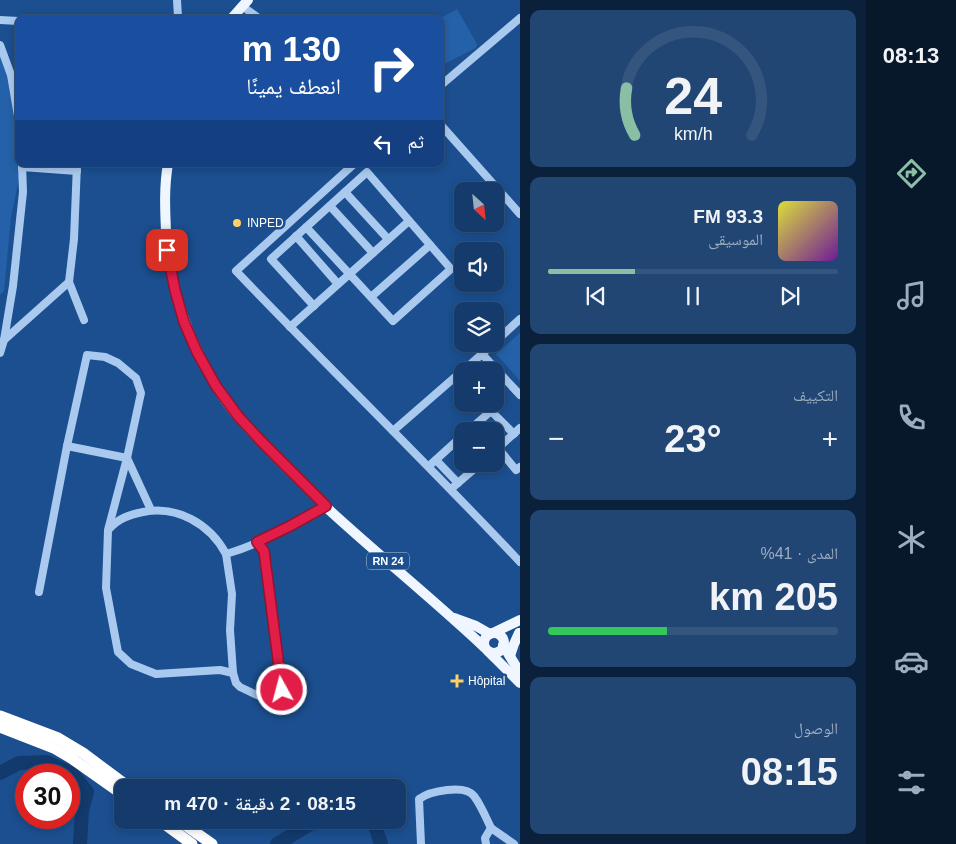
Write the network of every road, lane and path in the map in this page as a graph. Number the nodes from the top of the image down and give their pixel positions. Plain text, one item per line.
1 (177, 0) edge
2 (243, 2) edge
3 (178, 15) edge
4 (228, 15) edge
5 (234, 15) edge
6 (256, 15) edge
7 (520, 18) edge
8 (0, 20) edge
9 (15, 21) edge
10 (0, 45) edge
11 (15, 75) edge
12 (444, 83) edge
13 (444, 128) edge
14 (22, 167) edge
15 (77, 167) edge
16 (167, 167) edge
17 (351, 167) edge
18 (345, 192) junction
19 (330, 206) junction
20 (520, 214) edge
21 (409, 221) junction
22 (306, 227) junction
23 (296, 236) junction
24 (388, 239) junction
25 (430, 244) junction
26 (372, 253) junction
27 (350, 274) junction
28 (69, 282) junction
29 (338, 284) junction
30 (371, 297) junction
31 (314, 306) junction
32 (520, 319) edge
33 (84, 320) dead end
34 (290, 327) junction
35 (504, 334) edge
36 (4, 340) junction
37 (0, 353) edge
38 (482, 354) joint
39 (474, 362) edge
40 (454, 381) edge
41 (520, 395) edge
42 (490, 412) edge
43 (492, 412) edge
44 (478, 422) edge
45 (393, 431) junction
46 (517, 431) edge
47 (454, 443) edge
48 (504, 443) edge
49 (67, 446) junction
50 (504, 457) edge
51 (127, 458) junction
52 (436, 460) junction
53 (429, 466) junction
54 (519, 471) edge
55 (471, 472) edge
56 (458, 483) junction
57 (451, 489) junction
58 (326, 506) junction
59 (151, 510) junction
60 (108, 530) junction
61 (257, 542) junction
62 (226, 554) junction
63 (520, 562) edge
64 (39, 592) dead end
65 (450, 617) junction
66 (520, 620) edge
67 (492, 633) junction
68 (520, 633) edge
69 (504, 644) junction
70 (486, 649) junction
71 (510, 656) junction
72 (520, 673) edge
73 (233, 674) junction
74 (520, 683) edge
75 (0, 716) edge
76 (0, 726) edge
77 (118, 779) edge
78 (114, 788) edge
79 (491, 828) junction
80 (171, 829) edge
81 (191, 829) edge
82 (192, 844) edge
83 (212, 844) edge
84 (421, 844) edge
85 (486, 844) edge
86 (514, 844) edge

1 - 3 street
2 - 4 main road
2 - 5 main road
2 - 6 street
7 - 12 street
8 - 9 street
10 - 11 street
13 - 20 street
14 - 36 street
15 - 28 street
16 - 58 main road, RN 24
17 - 34 street
18 - 19 street
18 - 21 street
18 - 24 street
19 - 22 street
19 - 26 street
21 - 24 street
21 - 25 street
22 - 23 street
22 - 27 street
23 - 29 street
23 - 31 street
24 - 26 street
25 - 30 street
25 - 30 street
26 - 27 street
27 - 29 street
27 - 30 street
28 - 33 street
28 - 36 street
29 - 31 street
31 - 34 street
32 - 35 street
34 - 45 street
36 - 37 street
38 - 39 street
38 - 41 street
40 - 45 street
42 - 44 street
43 - 46 street
45 - 53 street
46 - 48 street
47 - 52 street
49 - 51 street
49 - 51 street
49 - 64 street
50 - 54 street
51 - 59 street
51 - 60 street
52 - 53 street
52 - 56 street
53 - 57 street
55 - 56 street
56 - 57 street
57 - 63 street
58 - 61 street
58 - 65 main road, RN 24
59 - 60 street
59 - 62 street
60 - 73 street
61 - 62 street
61 - 73 street
62 - 73 street
65 - 67 main road, RN 24
65 - 70 main road, RN 24
66 - 67 main road
67 - 69 main road
67 - 70 main road
68 - 69 main road
68 - 71 main road
69 - 70 main road
69 - 71 main road
70 - 74 main road, RN 24
71 - 72 main road
75 - 77 highway
76 - 78 highway
79 - 84 street
79 - 85 street
79 - 86 street
80 - 82 highway
81 - 83 highway

